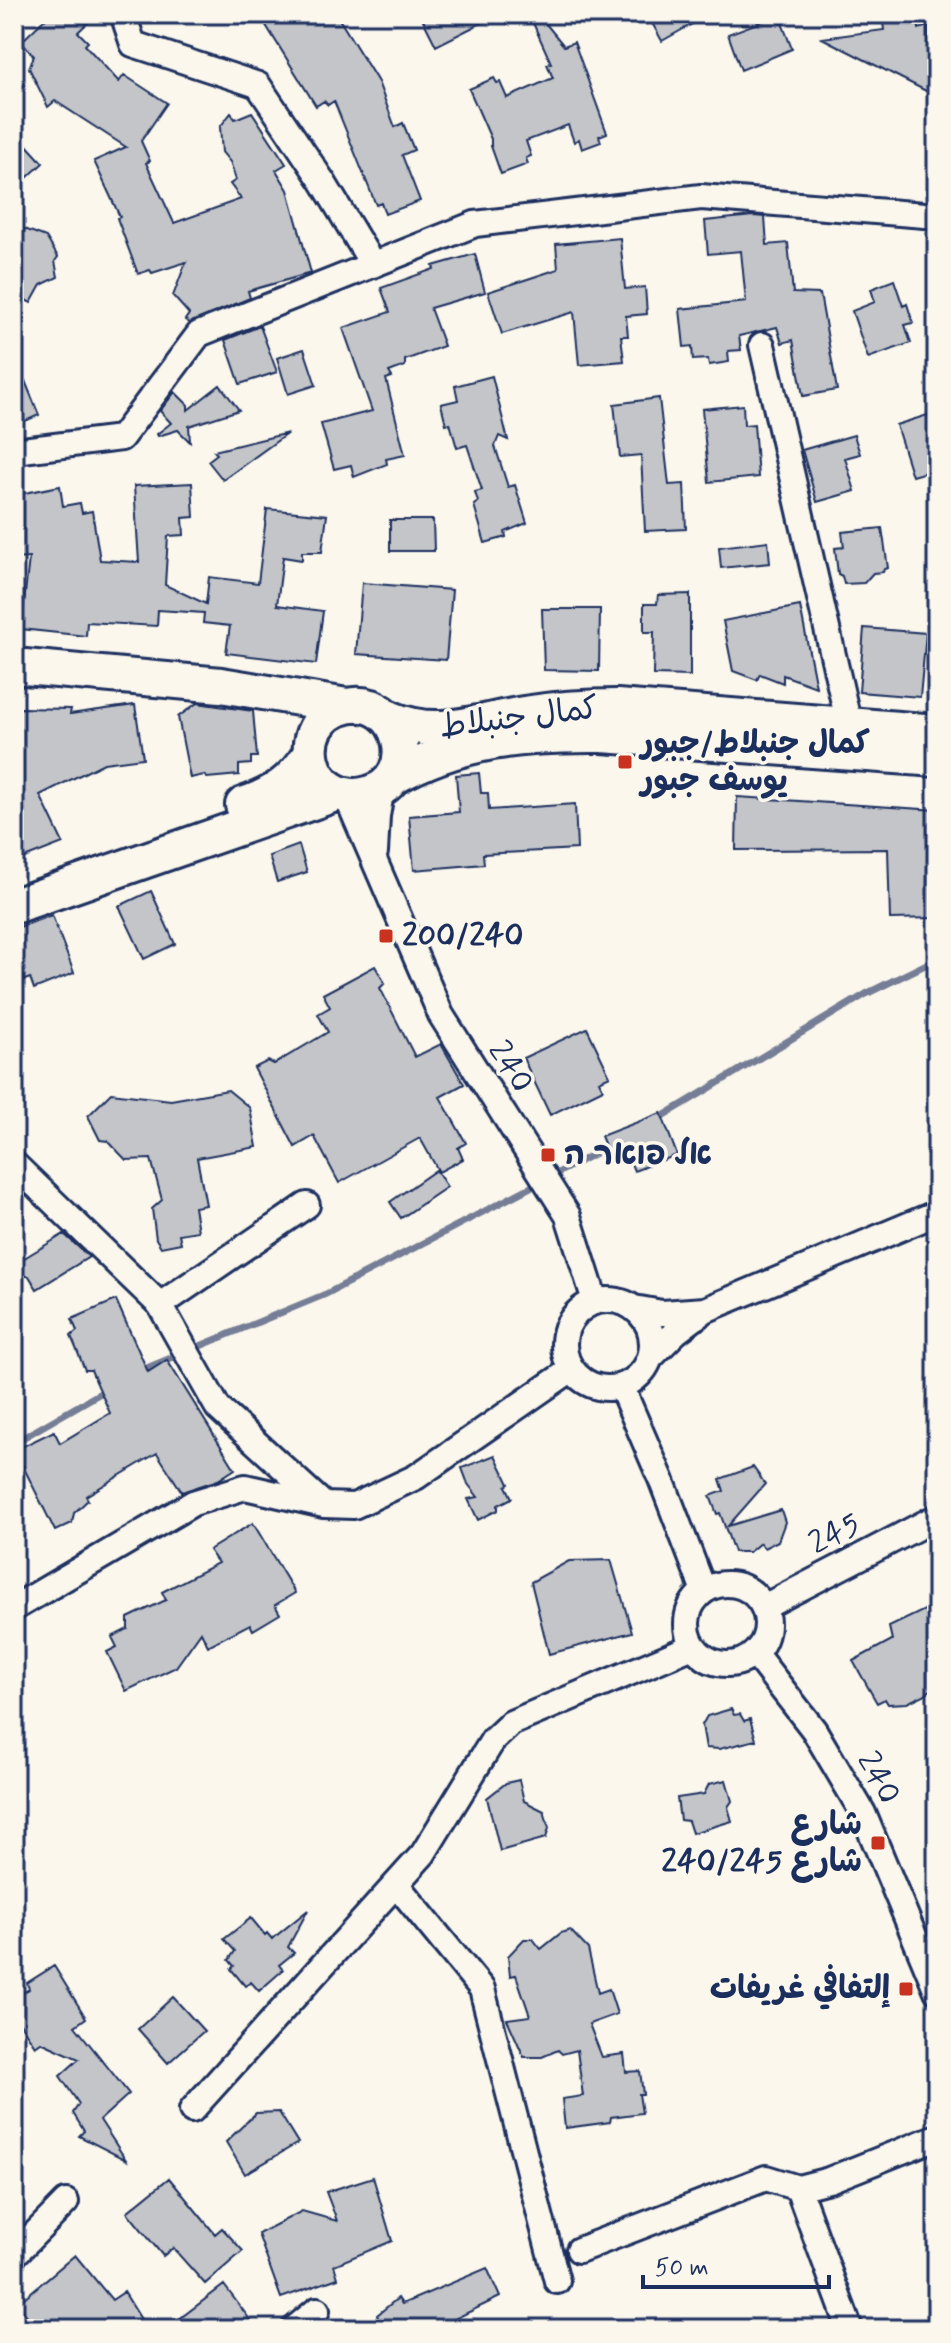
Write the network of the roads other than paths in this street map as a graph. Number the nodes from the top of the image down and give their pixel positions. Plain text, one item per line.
1 (123, 14) edge
2 (937, 216) edge
3 (373, 265) junction
4 (762, 345) dead end
5 (14, 451) edge
6 (14, 666) edge
7 (254, 690) junction
8 (347, 706) junction
9 (389, 718) junction
10 (849, 725) junction
11 (937, 732) edge
12 (311, 749) junction
13 (937, 759) edge
14 (387, 783) junction
15 (342, 794) junction
16 (376, 862) junction
17 (14, 887) edge
18 (14, 906) edge
19 (14, 1164) edge
20 (307, 1205) dead end
21 (937, 1213) edge
22 (595, 1301) junction
23 (160, 1305) junction
24 (634, 1308) junction
25 (705, 1310) junction
26 (650, 1358) junction
27 (572, 1369) junction
28 (621, 1386) junction
29 (324, 1505) junction
30 (937, 1517) edge
31 (704, 1591) junction
32 (764, 1607) junction
33 (14, 1608) edge
34 (693, 1646) junction
35 (755, 1654) junction
36 (396, 1884) junction
37 (934, 1977) edge
38 (192, 2110) dead end
39 (937, 2137) edge
40 (798, 2188) junction
41 (66, 2202) dead end
42 (579, 2250) dead end
43 (14, 2255) edge
44 (557, 2281) dead end
45 (317, 2310) dead end
46 (294, 2329) edge
47 (850, 2329) edge

1 - 3 street
2 - 3 street
3 - 5 street
4 - 10 street
6 - 7 main road
7 - 8 main road
7 - 12 main road
8 - 9 main road
8 - 12 main road
9 - 10 main road, كمال جنبلاط
9 - 14 main road
10 - 11 main road, كمال جنبلاط
12 - 15 main road
12 - 17 main road
13 - 14 main road, كمال جنبلاط
14 - 15 main road
14 - 16 street, 240
15 - 16 street, 240
15 - 18 main road
16 - 22 street, 240
19 - 23 street
20 - 23 street
21 - 25 street
22 - 24 street
22 - 27 street
23 - 29 street
24 - 25 street
24 - 26 street
25 - 26 street
26 - 28 street
27 - 28 street
27 - 29 street
28 - 31 street
29 - 33 street
30 - 32 street, 245
31 - 32 street
31 - 34 street
32 - 35 street
34 - 35 street
34 - 36 street
35 - 37 street, 240
36 - 38 street
36 - 44 street
39 - 40 street
40 - 42 street
40 - 47 street
41 - 43 street
45 - 46 street

